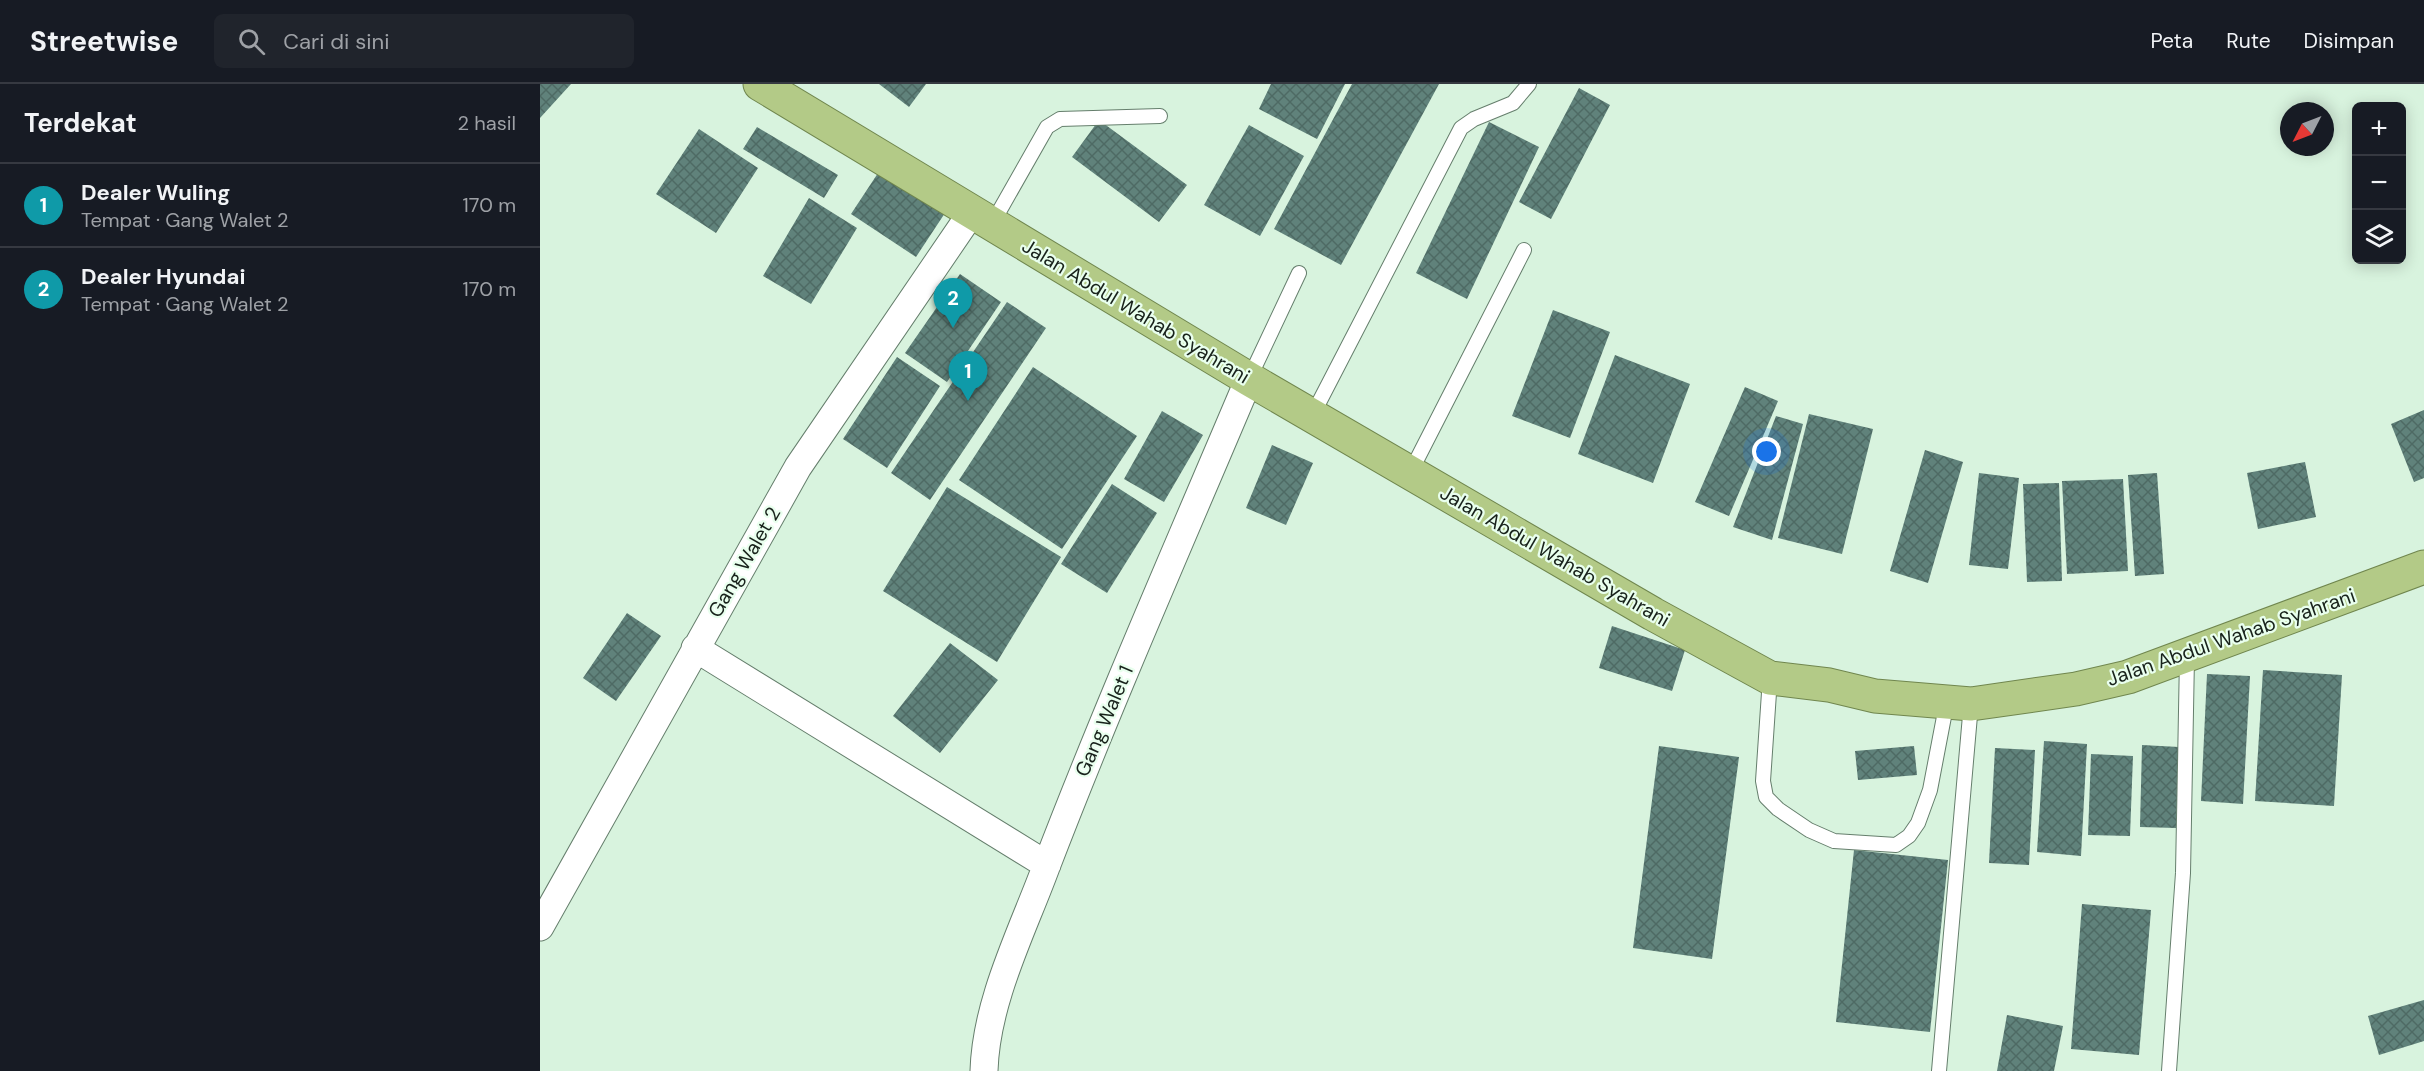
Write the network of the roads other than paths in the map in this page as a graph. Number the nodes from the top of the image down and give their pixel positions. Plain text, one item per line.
1 (760, 84) edge
2 (1529, 84) edge
3 (1160, 116) dead end
4 (982, 218) junction
5 (1524, 250) dead end
6 (1299, 273) dead end
7 (1249, 379) junction
8 (1312, 414) junction
9 (1410, 473) junction
10 (2424, 567) edge
11 (695, 648) junction
12 (2187, 657) junction
13 (1770, 678) junction
14 (1959, 703) junction
15 (1047, 865) junction
16 (540, 927) edge
17 (984, 1071) edge
18 (1939, 1071) edge
19 (2169, 1071) edge

1 - 4 highway, Jalan Abdul Wahab Syahrani
2 - 8 lane
3 - 4 lane
4 - 7 highway, Jalan Abdul Wahab Syahrani
4 - 11 street, Gang Walet 2
5 - 9 lane
6 - 7 lane
7 - 8 highway, Jalan Abdul Wahab Syahrani
7 - 15 street, Gang Walet 1
8 - 9 highway, Jalan Abdul Wahab Syahrani
9 - 13 highway, Jalan Abdul Wahab Syahrani
10 - 12 highway, Jalan Abdul Wahab Syahrani
11 - 15 street
11 - 16 street, Gang Walet 2
12 - 14 highway, Jalan Abdul Wahab Syahrani
12 - 19 lane
13 - 14 highway, Jalan Abdul Wahab Syahrani
13 - 14 lane
14 - 18 lane
15 - 17 street, Gang Walet 1

